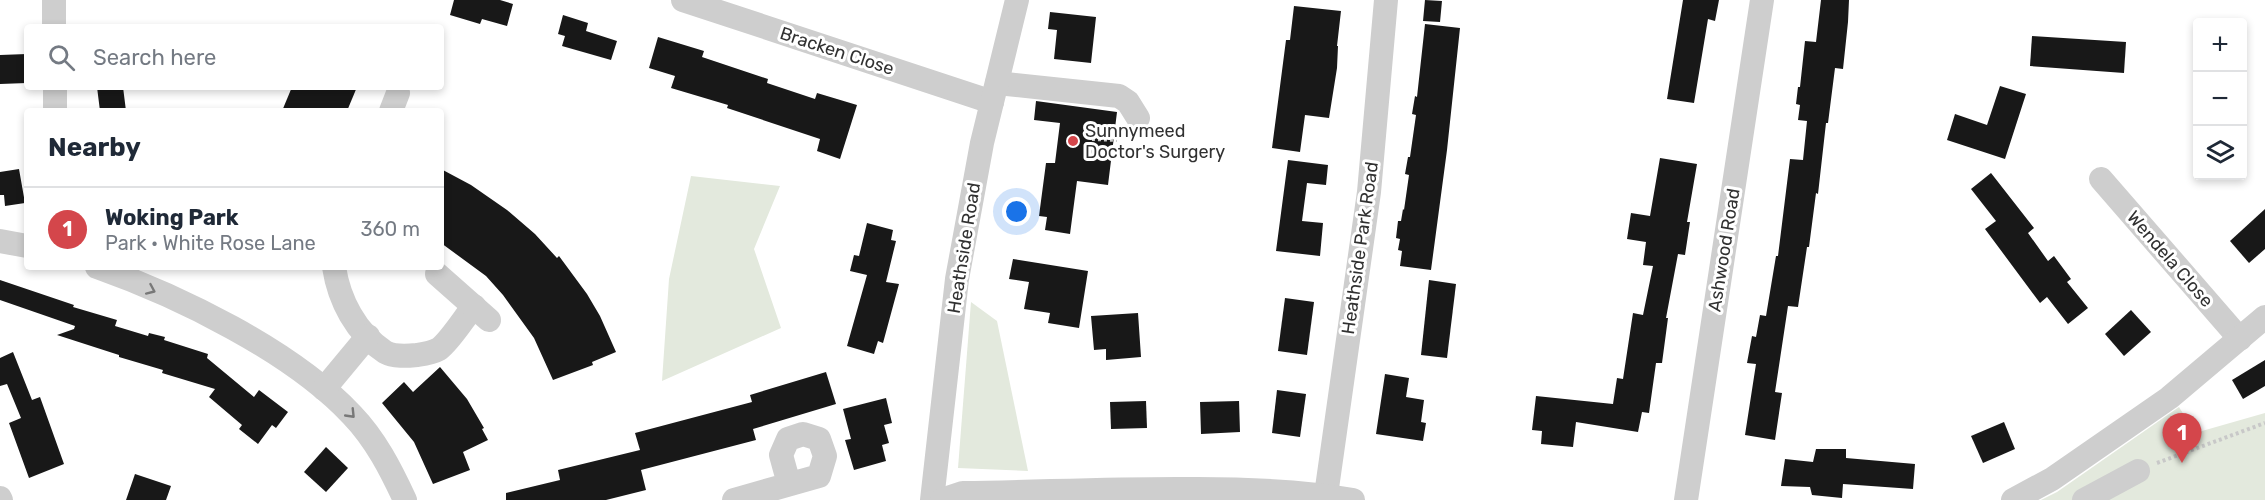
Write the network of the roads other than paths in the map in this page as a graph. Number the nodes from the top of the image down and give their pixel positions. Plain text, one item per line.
1 (54, 0) edge
2 (683, 0) edge
3 (1017, 0) edge
4 (1386, 0) edge
5 (1762, 0) edge
6 (54, 24) edge
7 (55, 90) edge
8 (994, 93) junction
9 (55, 108) edge
10 (1138, 118) dead end
11 (2101, 179) dead end
12 (0, 241) edge
13 (24, 245) edge
14 (104, 270) edge
15 (334, 270) edge
16 (437, 274) dead end
17 (2265, 317) edge
18 (368, 336) junction
19 (2240, 339) junction
20 (324, 389) junction
21 (2138, 471) road end
22 (789, 484) dead end
23 (1326, 495) junction
24 (405, 500) edge
25 (734, 500) edge
26 (932, 500) edge
27 (942, 500) edge
28 (1353, 500) edge
29 (1686, 500) edge
30 (2013, 500) edge
31 (2084, 500) edge

1 - 6 street
2 - 8 street, Bracken Close
3 - 8 street, Heathside Road
4 - 23 street, Heathside Park Road
5 - 29 street, Ashwood Road
7 - 9 street
8 - 10 street, Bracken Close
8 - 26 street, Heathside Road
11 - 19 street, Wendela Close
12 - 13 street
14 -> 20 street
15 - 18 street
16 - 18 street
17 - 19 street
18 - 20 street
19 - 30 street
20 -> 24 street
21 - 31 street
22 - 25 street
23 - 27 street
23 - 28 street

